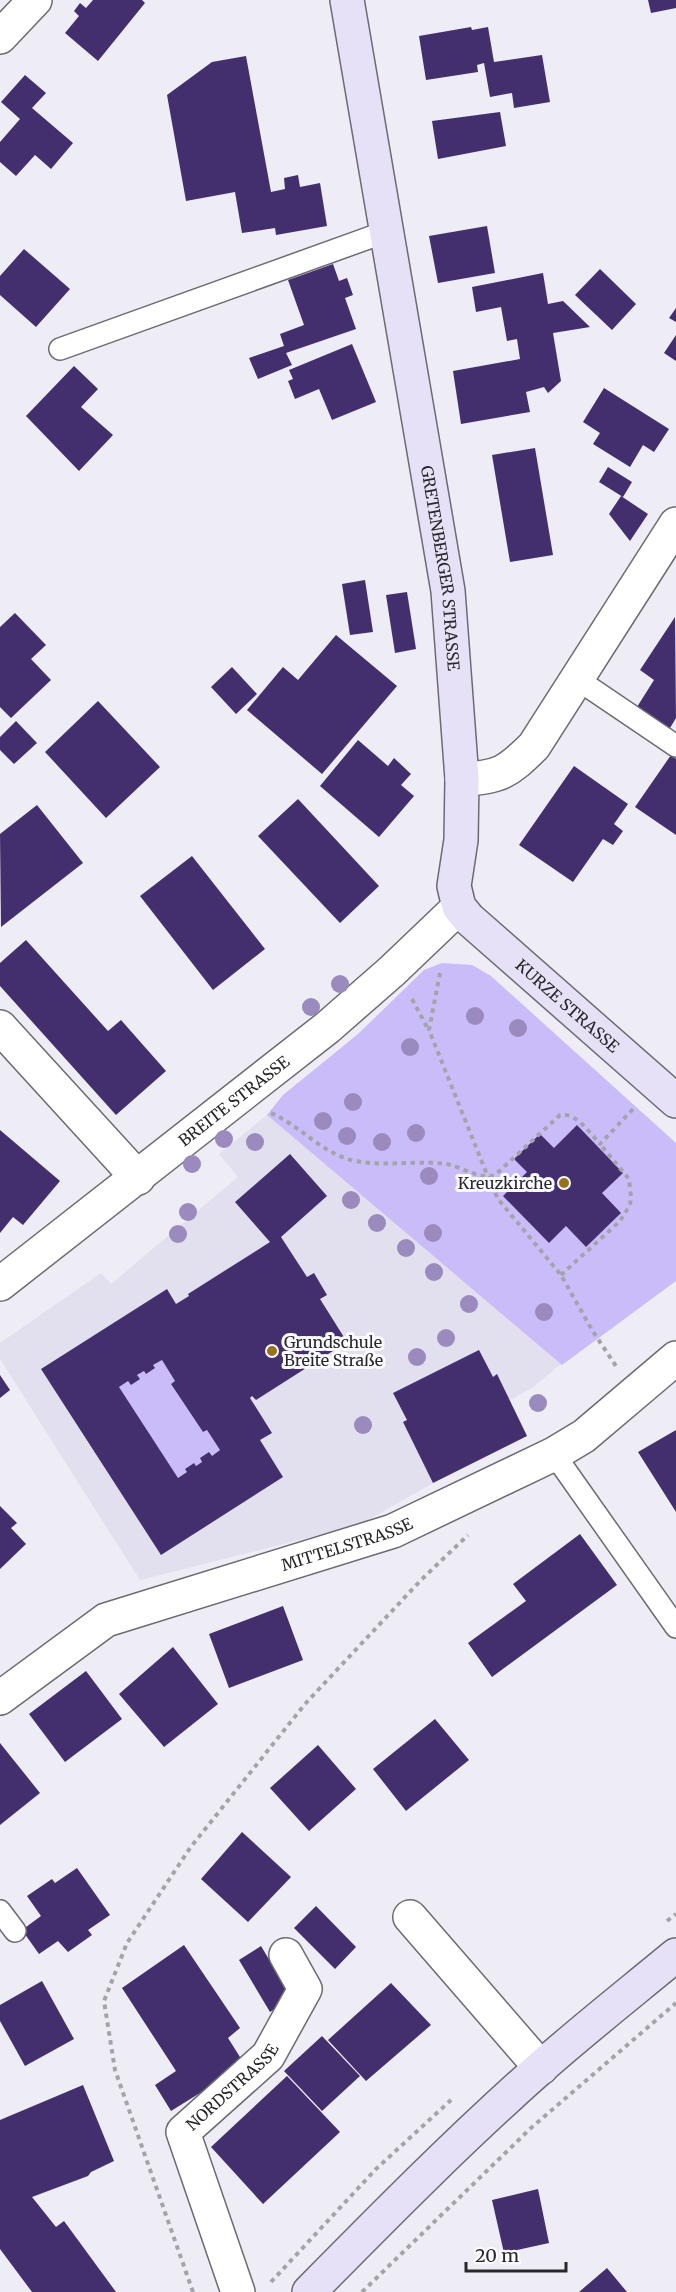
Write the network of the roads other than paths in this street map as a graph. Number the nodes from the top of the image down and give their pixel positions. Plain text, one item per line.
1 (35, 0) edge
2 (347, 0) edge
3 (0, 37) edge
4 (388, 231) junction
5 (60, 349) dead end
6 (676, 524) edge
7 (577, 679) junction
8 (676, 746) edge
9 (462, 780) junction
10 (459, 907) junction
11 (0, 1027) edge
12 (676, 1101) edge
13 (138, 1178) junction
14 (0, 1284) edge
15 (676, 1358) edge
16 (554, 1454) junction
17 (676, 1627) edge
18 (0, 1698) edge
19 (0, 1911) edge
20 (410, 1917) dead end
21 (15, 1931) dead end
22 (286, 1955) dead end
23 (676, 1955) edge
24 (541, 2068) junction
25 (238, 2292) edge
26 (309, 2292) edge

1 - 3 street
2 - 4 main road, GRETENBERGER STRASSE
4 - 5 lane
4 - 9 main road, GRETENBERGER STRASSE
6 - 7 street
7 - 8 lane
7 - 9 street
9 - 10 main road, GRETENBERGER STRASSE
10 - 12 main road, KURZE STRASSE
10 - 13 street, BREITE STRASSE
11 - 13 street
13 - 14 street, BREITE STRASSE
15 - 16 street, MITTELSTRASSE
16 - 17 lane
16 - 18 street, MITTELSTRASSE
19 - 21 lane
20 - 24 street
22 - 25 street, NORDSTRASSE
23 - 24 main road
24 - 26 main road

